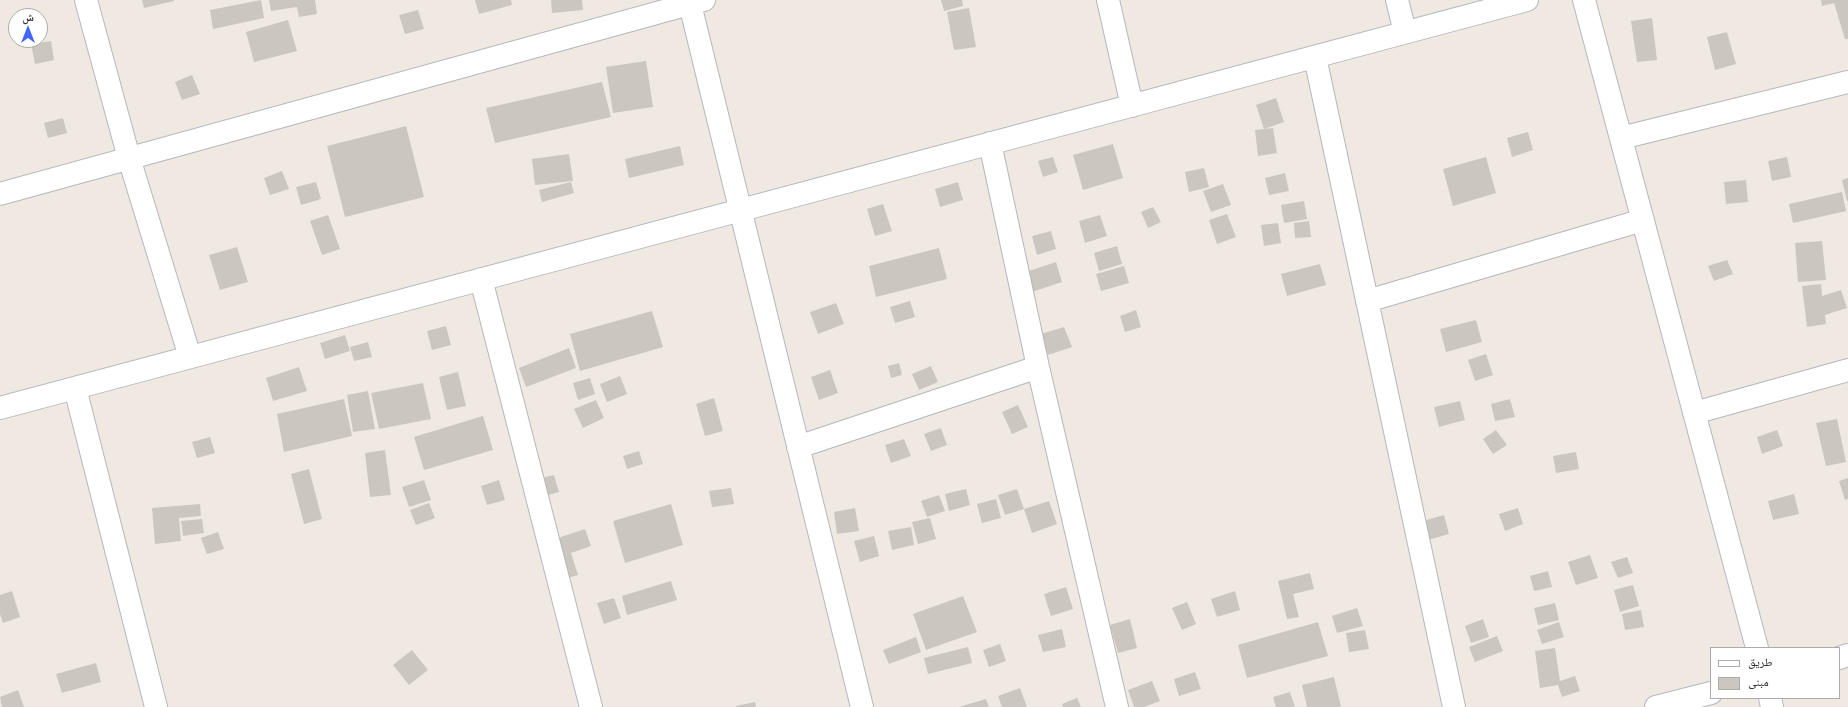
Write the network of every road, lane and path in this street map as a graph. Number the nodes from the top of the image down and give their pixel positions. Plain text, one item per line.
1 (86, 0) edge
2 (1108, 0) edge
3 (1397, 0) edge
4 (1527, 0) edge
5 (1584, 0) edge
6 (694, 1) edge
7 (1405, 32) junction
8 (1315, 57) junction
9 (1848, 82) edge
10 (1132, 106) junction
11 (1621, 138) junction
12 (990, 143) junction
13 (128, 158) junction
14 (0, 194) edge
15 (740, 210) junction
16 (1643, 220) junction
17 (481, 279) junction
18 (1367, 301) junction
19 (190, 357) junction
20 (1038, 367) junction
21 (1848, 370) edge
22 (75, 388) junction
23 (0, 408) edge
24 (1694, 413) junction
25 (798, 447) junction
26 (1756, 647) edge
27 (1710, 693) edge
28 (156, 707) edge
29 (591, 707) edge
30 (862, 707) edge
31 (1118, 707) edge
32 (1454, 707) edge
33 (1656, 707) edge

1 - 13 street
2 - 10 street
3 - 7 street
4 - 7 street
5 - 11 street
6 - 13 street
6 - 15 street
7 - 8 street
8 - 10 street
8 - 18 street
9 - 11 street
10 - 12 street
11 - 16 street
12 - 15 street
12 - 20 street
13 - 14 street
13 - 19 street
15 - 17 street
15 - 25 street
16 - 18 street
16 - 24 street
17 - 19 street
17 - 29 street
18 - 32 street
19 - 22 street
20 - 25 street
20 - 31 street
21 - 24 street
22 - 23 street
22 - 28 street
24 - 26 street
25 - 30 street
27 - 33 street

